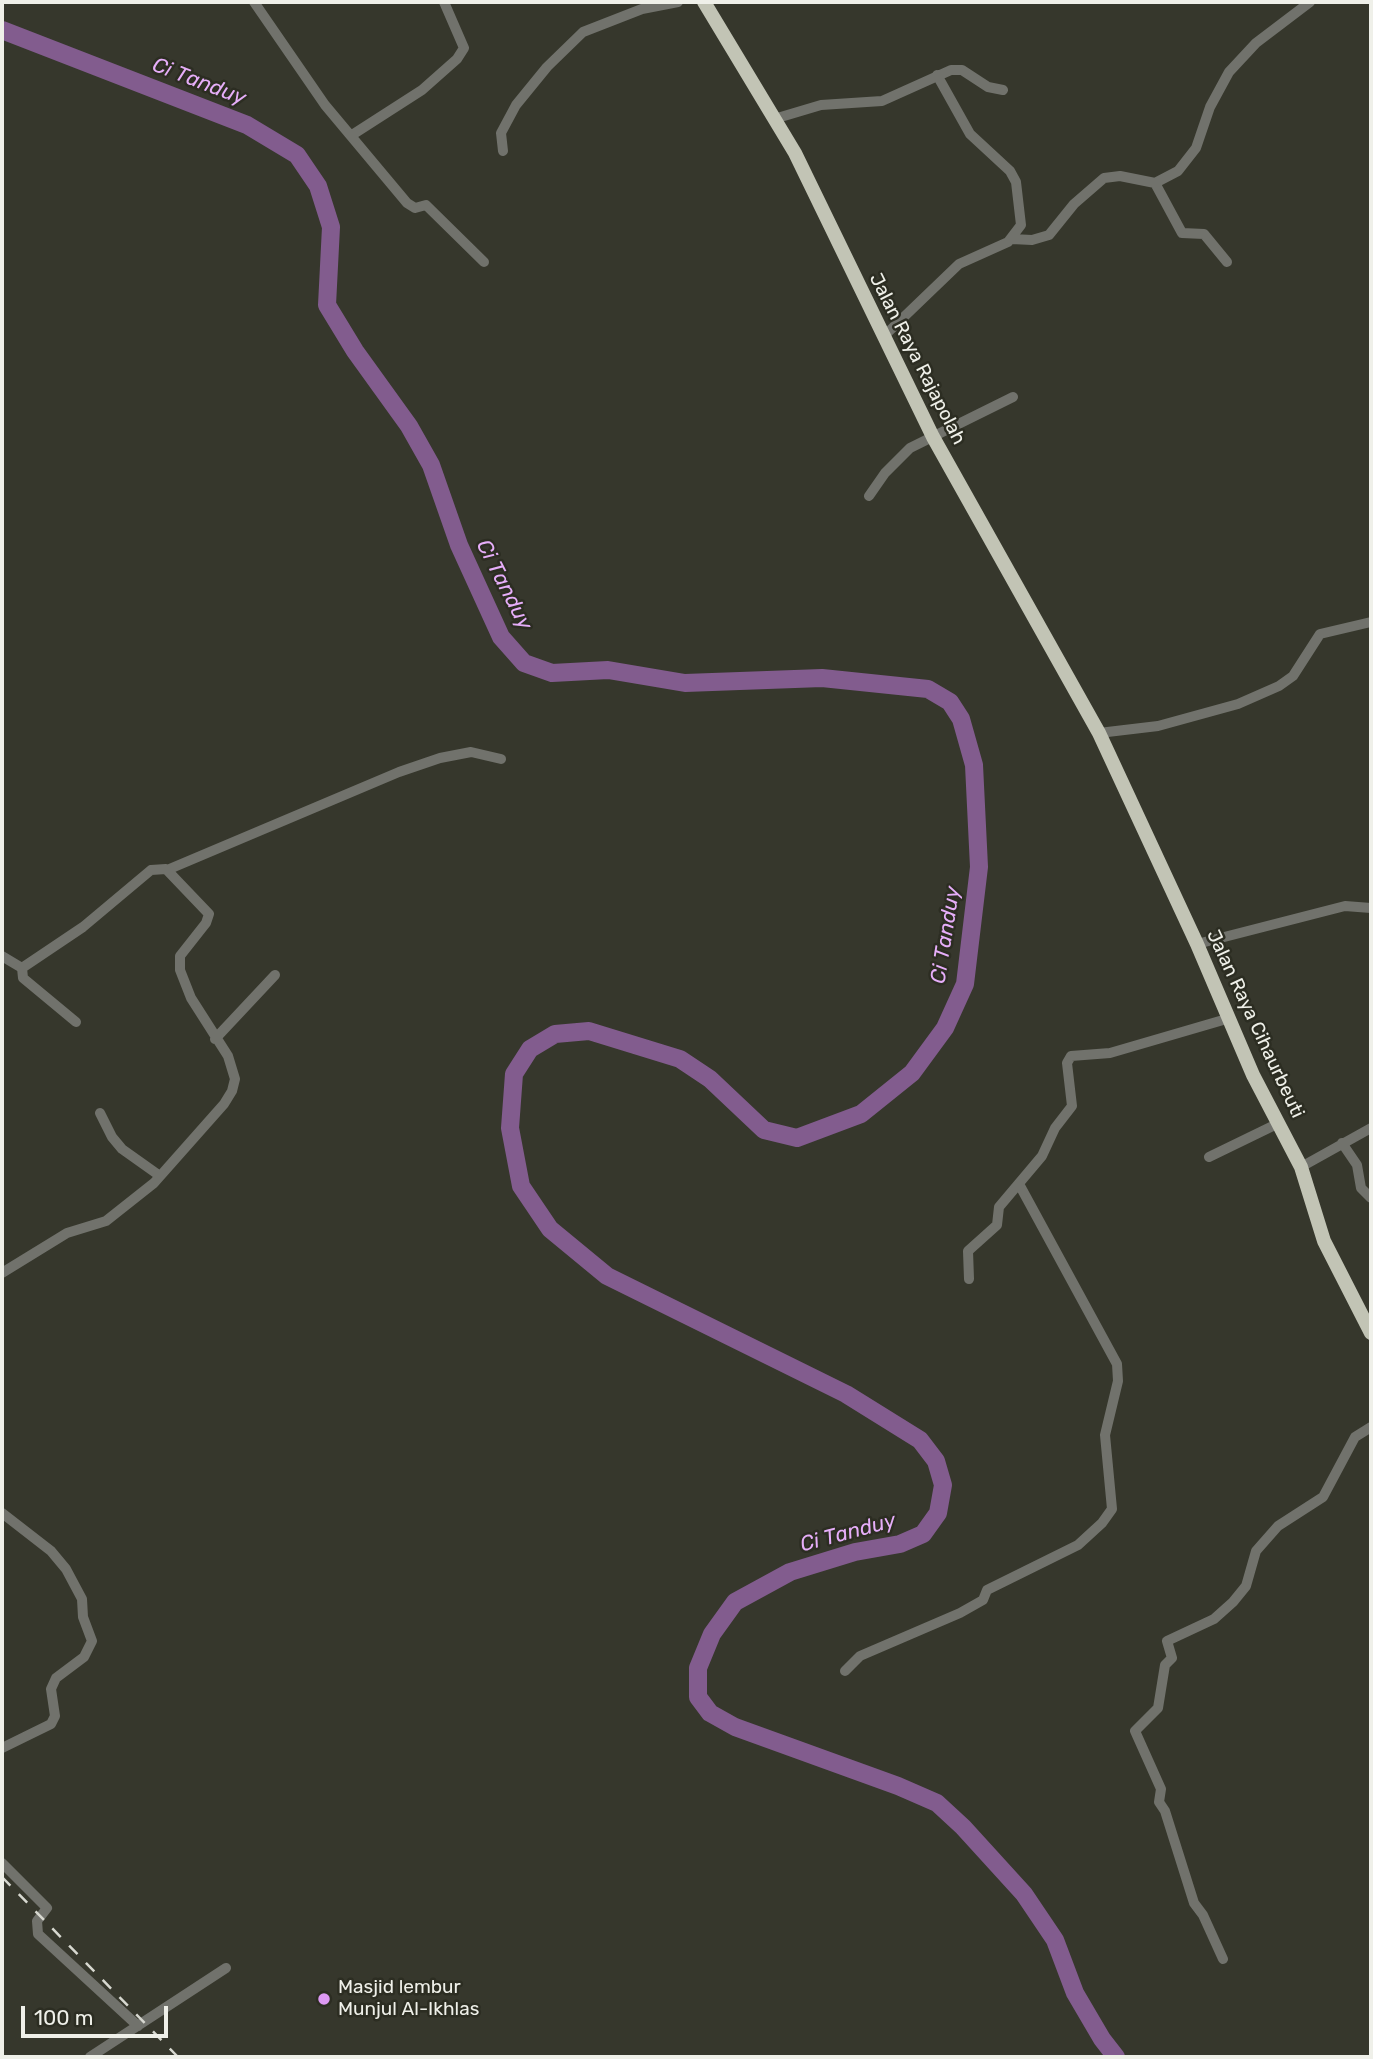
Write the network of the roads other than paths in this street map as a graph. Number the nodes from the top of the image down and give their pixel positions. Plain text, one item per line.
1 (254, 2) edge
2 (444, 2) edge
3 (678, 2) edge
4 (704, 2) edge
5 (1311, 2) edge
6 (937, 75) junction
7 (1003, 90) dead end
8 (774, 119) junction
9 (352, 135) junction
10 (503, 151) dead end
11 (1155, 183) junction
12 (1012, 239) junction
13 (484, 262) dead end
14 (1227, 262) dead end
15 (883, 337) junction
16 (1013, 397) dead end
17 (933, 438) junction
18 (869, 496) dead end
19 (1371, 622) edge
20 (1099, 733) junction
21 (501, 759) dead end
22 (167, 870) junction
23 (1371, 908) edge
24 (1197, 944) junction
25 (2, 956) edge
26 (22, 968) junction
27 (275, 975) dead end
28 (1230, 1018) junction
29 (76, 1022) dead end
30 (215, 1039) junction
31 (100, 1113) dead end
32 (1279, 1123) junction
33 (1371, 1128) edge
34 (1342, 1143) junction
35 (1209, 1157) dead end
36 (1301, 1167) junction
37 (160, 1175) junction
38 (1019, 1184) junction
39 (1371, 1198) edge
40 (2, 1273) edge
41 (969, 1279) dead end
42 (1371, 1333) edge
43 (1371, 1427) edge
44 (2, 1513) edge
45 (845, 1671) dead end
46 (2, 1748) edge
47 (2, 1863) edge
48 (1223, 1959) dead end
49 (226, 1968) dead end
50 (138, 2026) junction
51 (90, 2057) edge

1 - 9 street
2 - 9 street
3 - 10 street
4 - 8 highway, Jalan Raya Rajapolah
5 - 11 street
6 - 7 street
6 - 8 street
6 - 12 street
8 - 15 highway, Jalan Raya Rajapolah
9 - 13 street
11 - 12 street
11 - 14 street
12 - 15 street
15 - 17 highway, Jalan Raya Rajapolah
16 - 17 street
17 - 18 street
17 - 20 highway, Jalan Raya Rajapolah
19 - 20 street
20 - 24 highway, Jalan Raya Cihaurbeuti
21 - 22 street
22 - 26 street
22 - 30 street
23 - 24 street
24 - 28 highway, Jalan Raya Cihaurbeuti
25 - 26 street
26 - 29 street
27 - 30 street
28 - 32 highway, Jalan Raya Cihaurbeuti
28 - 38 street
30 - 37 street
31 - 37 street
32 - 35 street
32 - 36 highway, Jalan Raya Cihaurbeuti
33 - 34 street
34 - 36 street
34 - 39 street
36 - 42 highway, Jalan Raya Cihaurbeuti
37 - 40 street
38 - 41 street
38 - 45 street
43 - 48 street
44 - 46 street
47 - 50 street
49 - 50 street
50 - 51 street

